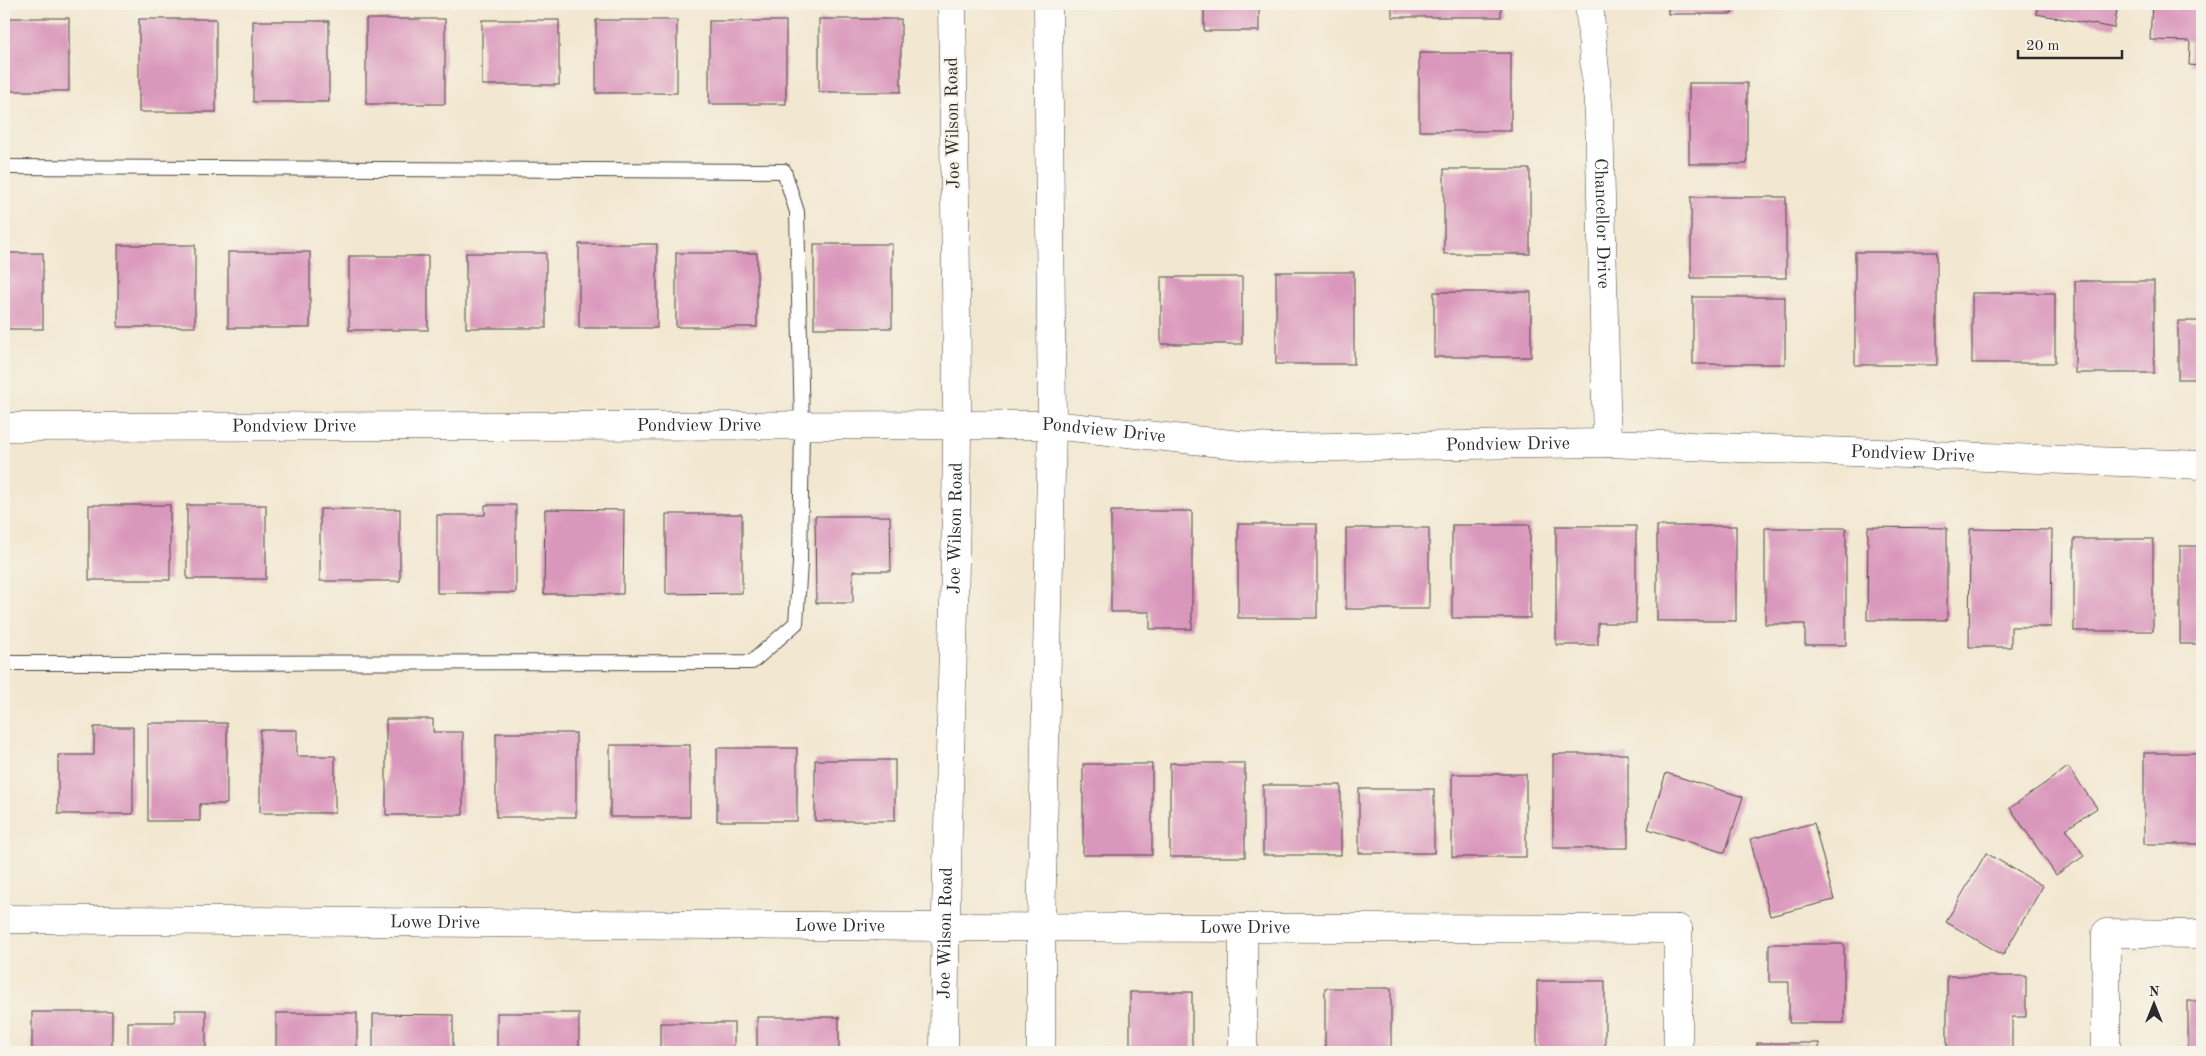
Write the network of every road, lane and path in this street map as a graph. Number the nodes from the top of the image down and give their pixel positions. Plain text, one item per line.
1 (952, 4) edge
2 (1048, 4) edge
3 (1589, 4) edge
4 (4, 167) edge
5 (957, 425) junction
6 (1052, 425) junction
7 (4, 427) edge
8 (802, 427) junction
9 (1608, 443) junction
10 (2202, 465) edge
11 (4, 663) edge
12 (4, 919) edge
13 (944, 927) junction
14 (1041, 928) junction
15 (1243, 928) junction
16 (2202, 934) edge
17 (944, 1052) edge
18 (1042, 1052) edge
19 (1243, 1052) edge
20 (1678, 1052) edge
21 (2106, 1052) edge

1 - 5 street, Joe Wilson Road
2 - 6 street
3 - 9 street, Chancellor Drive
4 - 8 lane
5 - 6 street, Pondview Drive
5 - 8 street, Pondview Drive
5 - 13 street, Joe Wilson Road
6 - 9 street, Pondview Drive
6 - 14 street
7 - 8 street, Pondview Drive
8 - 11 lane
9 - 10 street, Pondview Drive
12 - 13 street, Lowe Drive
13 - 14 street, Lowe Drive
13 - 17 street, Joe Wilson Road
14 - 15 street, Lowe Drive
14 - 18 street
15 - 19 street
15 - 20 street, Lowe Drive
16 - 21 street

